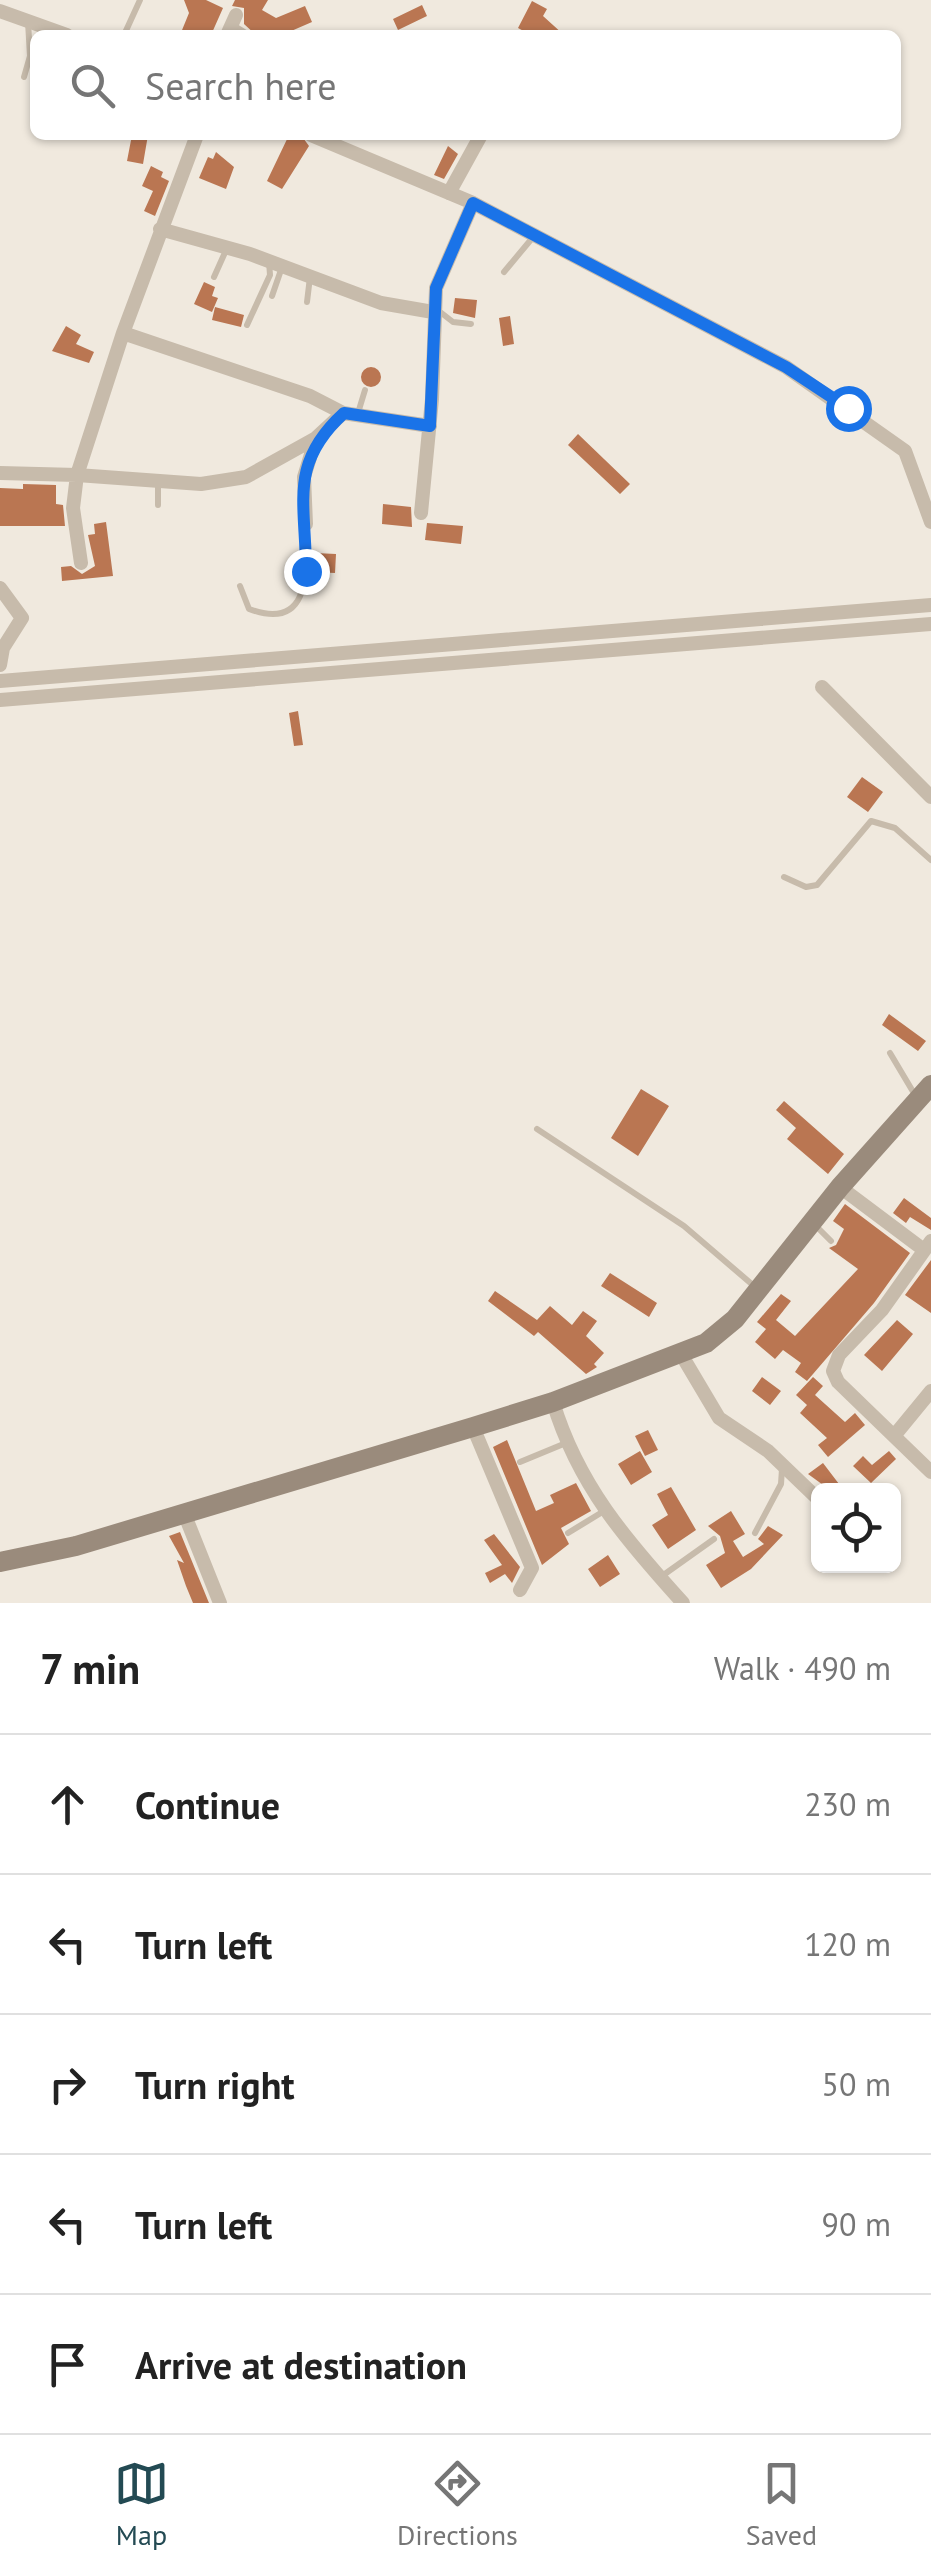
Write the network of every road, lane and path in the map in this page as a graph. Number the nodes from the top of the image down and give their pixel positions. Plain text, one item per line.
1 (140, 0) edge
2 (0, 11) edge
3 (27, 20) junction
4 (54, 30) edge
5 (126, 30) edge
6 (24, 77) dead end
7 (195, 140) edge
8 (323, 140) edge
9 (478, 140) edge
10 (448, 193) junction
11 (473, 203) junction
12 (160, 229) junction
13 (535, 235) junction
14 (228, 247) junction
15 (275, 263) junction
16 (504, 272) dead end
17 (310, 276) junction
18 (214, 278) dead end
19 (272, 296) dead end
20 (307, 302) dead end
21 (433, 310) junction
22 (471, 324) dead end
23 (247, 325) dead end
24 (123, 333) junction
25 (364, 390) dead end
26 (351, 413) junction
27 (430, 426) junction
28 (316, 438) junction
29 (0, 473) edge
30 (78, 475) junction
31 (158, 481) junction
32 (158, 506) dead end
33 (421, 513) dead end
34 (931, 522) edge
35 (306, 524) joint
36 (81, 563) dead end
37 (240, 586) dead end
38 (0, 588) edge
39 (931, 605) edge
40 (931, 624) edge
41 (0, 665) edge
42 (0, 681) edge
43 (822, 687) dead end
44 (0, 700) edge
45 (931, 797) edge
46 (931, 860) edge
47 (784, 877) dead end
48 (890, 1053) dead end
49 (924, 1092) edge
50 (537, 1129) dead end
51 (840, 1186) junction
52 (814, 1220) junction
53 (831, 1240) dead end
54 (928, 1245) edge
55 (759, 1290) junction
56 (680, 1354) junction
57 (931, 1392) edge
58 (553, 1402) junction
59 (473, 1427) junction
60 (894, 1436) junction
61 (567, 1442) junction
62 (520, 1462) dead end
63 (780, 1463) junction
64 (931, 1472) edge
65 (811, 1492) edge
66 (604, 1512) junction
67 (184, 1513) junction
68 (755, 1533) dead end
69 (568, 1534) dead end
70 (714, 1539) dead end
71 (0, 1562) edge
72 (660, 1578) junction
73 (520, 1590) dead end
74 (220, 1603) edge
75 (683, 1603) edge

1 - 5 lane
2 - 3 street
3 - 4 street
3 - 6 lane
7 - 12 street
8 - 10 street
9 - 10 street
10 - 11 street
11 - 13 street
11 - 21 street
12 - 14 street
12 - 24 street
13 - 16 lane
13 - 34 street
14 - 15 street
14 - 18 lane
15 - 17 street
15 - 19 lane
15 - 23 lane
17 - 20 lane
17 - 21 street
21 - 22 lane
21 - 27 street
24 - 26 street
24 - 30 street
25 - 26 lane
26 - 27 street
26 - 28 street
27 - 33 street
28 - 31 street
28 - 35 street
29 - 30 street
30 - 31 street
30 - 36 street
31 - 32 lane
35 - 37 lane
38 - 41 street
39 - 42 street
40 - 44 street
43 - 45 street
46 - 47 lane
48 - 49 lane
49 - 51 street
50 - 55 lane
51 - 52 street
51 - 54 street
52 - 53 lane
52 - 55 street
54 - 60 street
55 - 56 street
56 - 58 street
56 - 63 street
57 - 60 street
58 - 59 street
58 - 61 street
59 - 67 street
59 - 73 street
60 - 64 street
61 - 62 lane
61 - 66 street
63 - 65 street
63 - 68 lane
66 - 69 lane
66 - 72 street
67 - 71 street
67 - 74 street
70 - 72 lane
72 - 75 street

